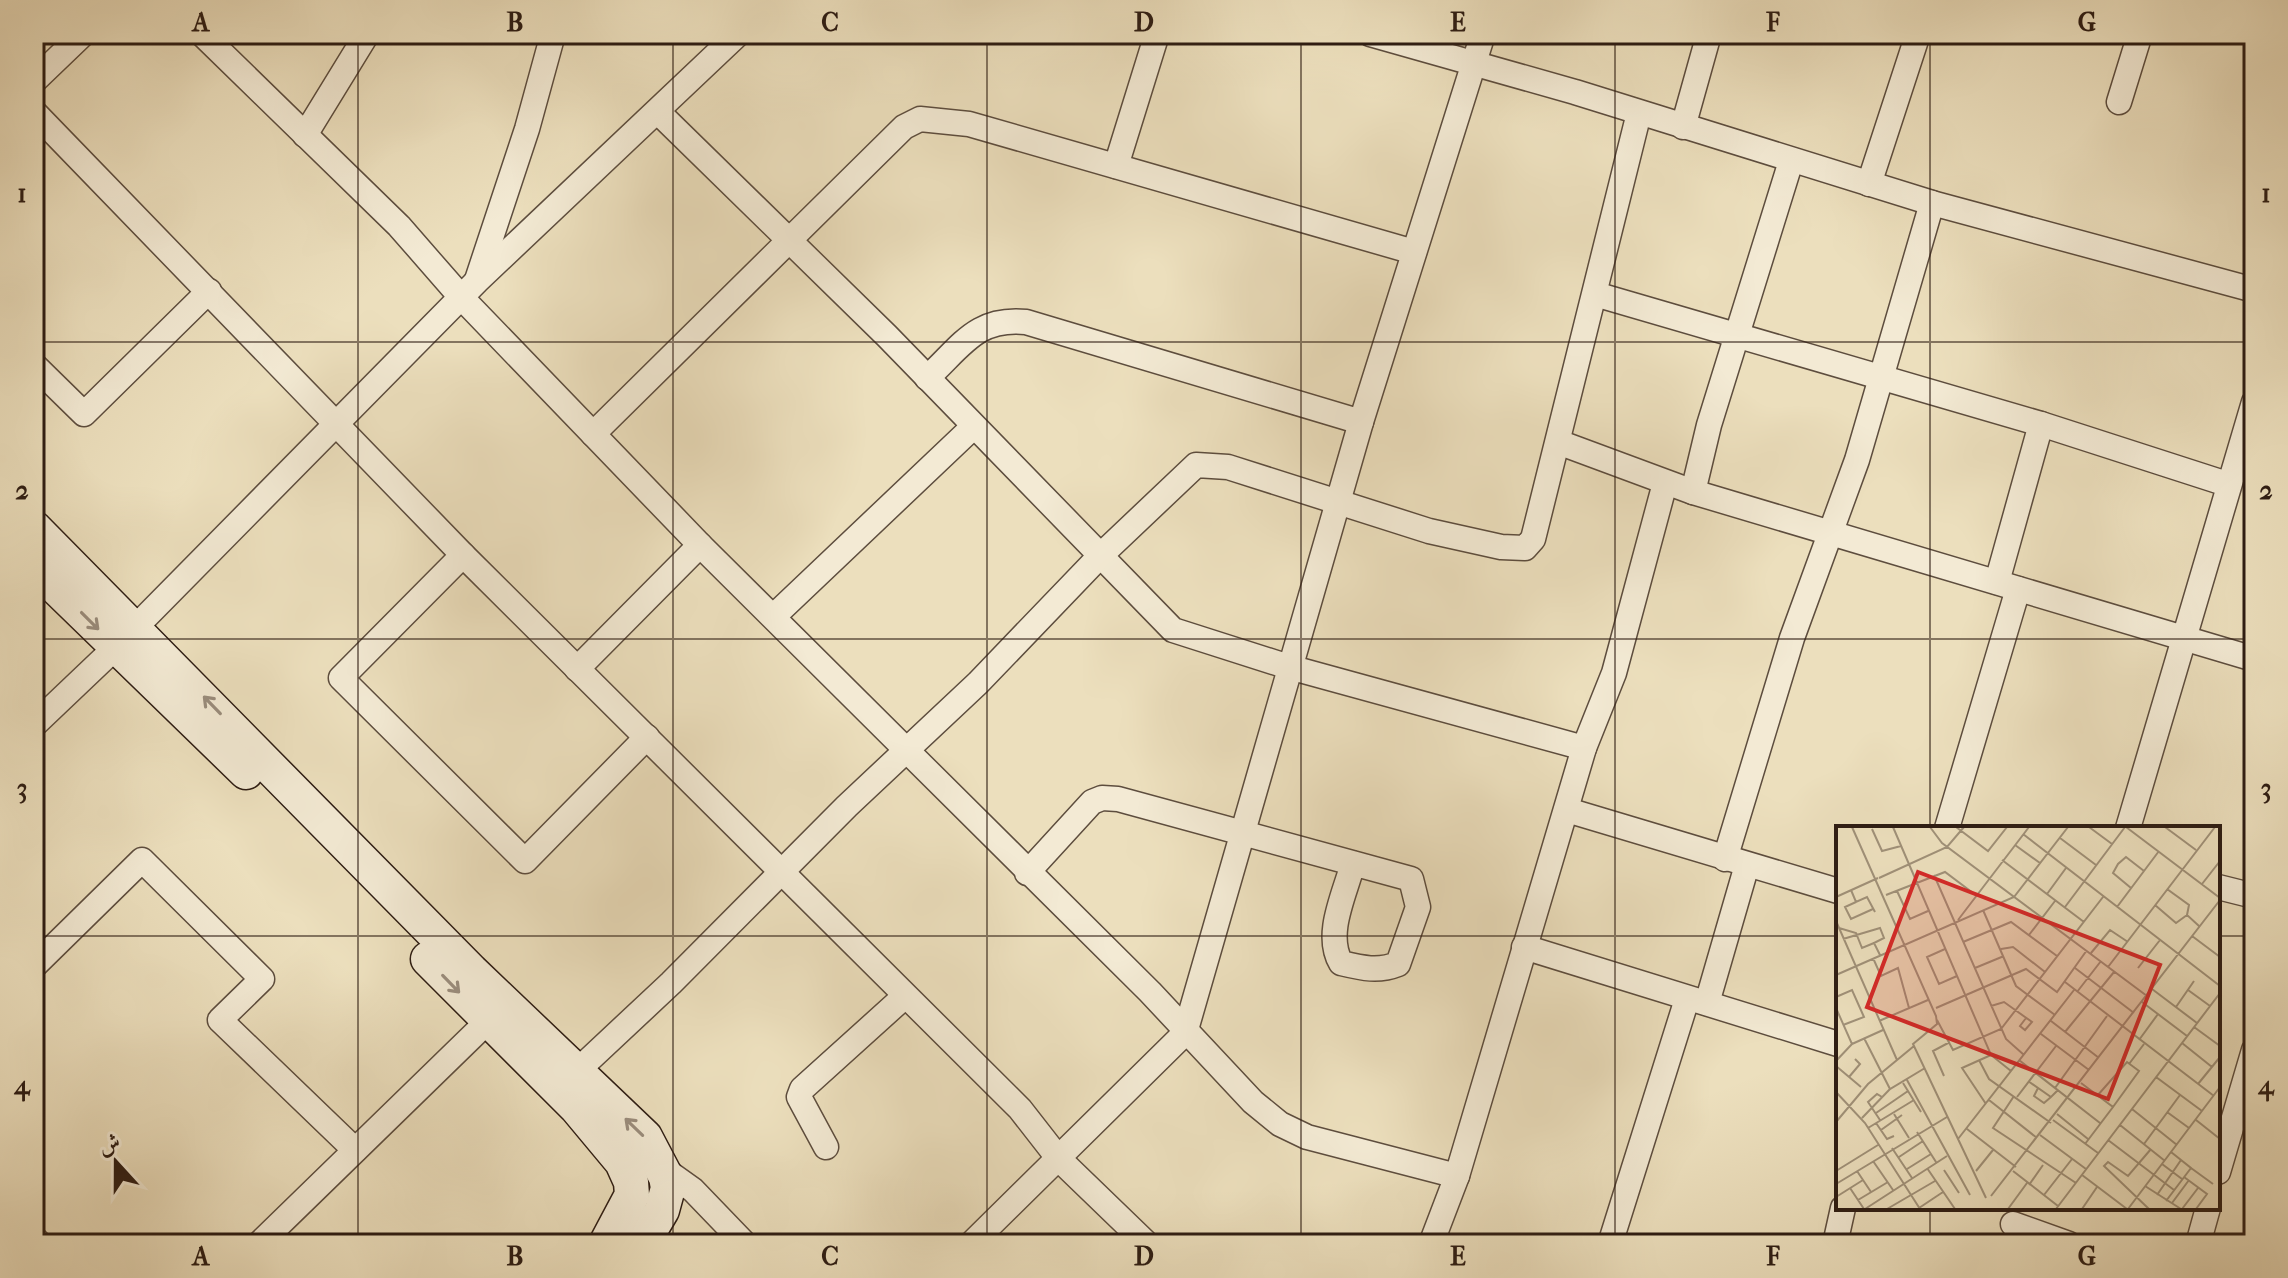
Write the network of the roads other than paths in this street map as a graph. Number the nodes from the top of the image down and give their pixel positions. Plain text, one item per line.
1 (83, 34) edge
2 (202, 34) edge
3 (367, 34) edge
4 (553, 34) edge
5 (738, 34) edge
6 (1157, 34) edge
7 (1370, 34) edge
8 (1483, 34) edge
9 (1709, 34) edge
10 (1918, 34) edge
11 (2140, 34) edge
12 (1472, 64) junction
13 (34, 81) edge
14 (2119, 102) dead end
15 (34, 112) edge
16 (658, 112) junction
17 (1639, 113) junction
18 (1683, 127) junction
19 (305, 135) junction
20 (1791, 161) junction
21 (1116, 166) junction
22 (1869, 184) junction
23 (1932, 203) junction
24 (788, 239) junction
25 (1414, 252) junction
26 (469, 289) junction
27 (2254, 290) edge
28 (209, 291) junction
29 (1595, 294) junction
30 (1738, 338) junction
31 (34, 365) edge
32 (927, 378) junction
33 (1879, 378) junction
34 (2254, 402) edge
35 (1361, 422) junction
36 (336, 424) junction
37 (2041, 424) junction
38 (972, 428) junction
39 (593, 434) junction
40 (1558, 442) junction
41 (1665, 483) junction
42 (2227, 484) junction
43 (1693, 492) junction
44 (1338, 501) junction
45 (34, 528) edge
46 (1830, 534) junction
47 (700, 545) junction
48 (463, 555) junction
49 (1099, 557) junction
50 (34, 566) edge
51 (2007, 585) junction
52 (774, 616) junction
53 (126, 637) junction
54 (2182, 640) junction
55 (2254, 659) edge
56 (1289, 667) junction
57 (577, 669) junction
58 (34, 725) edge
59 (647, 737) junction
60 (908, 748) junction
61 (1584, 748) junction
62 (1567, 810) junction
63 (1947, 826) edge
64 (2129, 826) edge
65 (1241, 833) junction
66 (1736, 862) junction
67 (1353, 863) junction
68 (781, 870) junction
69 (1027, 873) junction
70 (2220, 888) edge
71 (1836, 890) edge
72 (2254, 896) edge
73 (1524, 947) junction
74 (34, 966) edge
75 (905, 996) junction
76 (1697, 1001) junction
77 (487, 1022) junction
78 (1185, 1033) junction
79 (1836, 1043) edge
80 (2254, 1050) edge
81 (576, 1072) junction
82 (826, 1147) dead end
83 (355, 1150) junction
84 (1059, 1159) junction
85 (622, 1162) junction
86 (2220, 1165) edge
87 (660, 1166) junction
88 (1457, 1176) junction
89 (1843, 1210) edge
90 (2207, 1210) edge
91 (2012, 1225) edge
92 (34, 1238) edge
93 (1440, 1242) edge
94 (40, 1244) edge
95 (259, 1244) edge
96 (606, 1244) edge
97 (642, 1244) edge
98 (745, 1244) edge
99 (971, 1244) edge
100 (1147, 1244) edge
101 (1610, 1244) edge
102 (1835, 1244) edge
103 (2069, 1244) edge
104 (2198, 1244) edge

1 - 13 street
2 - 19 street
3 - 19 street
4 - 26 street
5 - 16 street
6 - 21 street
7 - 12 street
8 - 12 street
9 - 18 street
10 - 22 street
11 - 14 street
12 - 17 street
12 - 25 street
15 - 28 street
16 - 24 street
16 - 26 street
17 - 18 street
17 - 29 street
18 - 20 street
19 - 26 street
20 - 22 street
20 - 30 street
21 - 24 street
21 - 25 street
22 - 23 street
23 - 27 street
23 - 33 street
24 - 32 street
24 - 39 street
25 - 35 street
26 - 36 street
26 - 39 street
28 - 31 street
28 - 36 street
29 - 30 street
29 - 40 street
30 - 33 street
30 - 43 street
32 - 35 street
32 - 38 street
33 - 37 street
33 - 46 street
34 - 42 street
35 - 44 street
36 - 48 street
36 - 53 street
37 - 42 street
37 - 51 street
38 - 49 street
38 - 52 street
39 - 47 street
40 - 41 street
40 - 44 street
41 - 43 street
41 - 61 street
42 - 54 street
43 - 46 street
44 - 49 street
44 - 56 street
45 - 53 main road
46 - 51 street
46 - 66 street
47 - 52 street
47 - 57 street
48 - 57 street
48 - 59 street
49 - 56 street
49 - 60 street
50 -> 53 main road
51 - 54 street
51 - 63 street
52 - 60 street
53 - 58 street
53 -> 77 main road
81 -> 53 main road
54 - 55 street
54 - 64 street
56 - 61 street
56 - 65 street
57 - 59 street
59 - 68 street
60 - 68 street
60 - 69 street
61 - 62 street
62 - 66 street
62 - 73 street
65 - 67 street
65 - 69 street
65 - 78 street
66 - 71 street
66 - 76 street
67 - 67 street
68 - 75 street
68 - 81 street
69 - 78 street
70 - 72 street
73 - 76 street
73 - 88 street
74 - 83 street
75 - 82 street
75 - 84 street
76 - 79 street
76 - 101 street
77 - 83 street
77 - 85 main road
78 - 84 street
78 - 88 street
80 - 86 street
87 -> 81 main road
83 - 95 street
84 - 99 street
84 - 100 street
85 - 87 street
85 - 96 main road
87 - 97 main road
87 - 98 street
88 - 93 street
89 - 102 street
90 - 104 street
91 - 103 street
92 - 94 street

